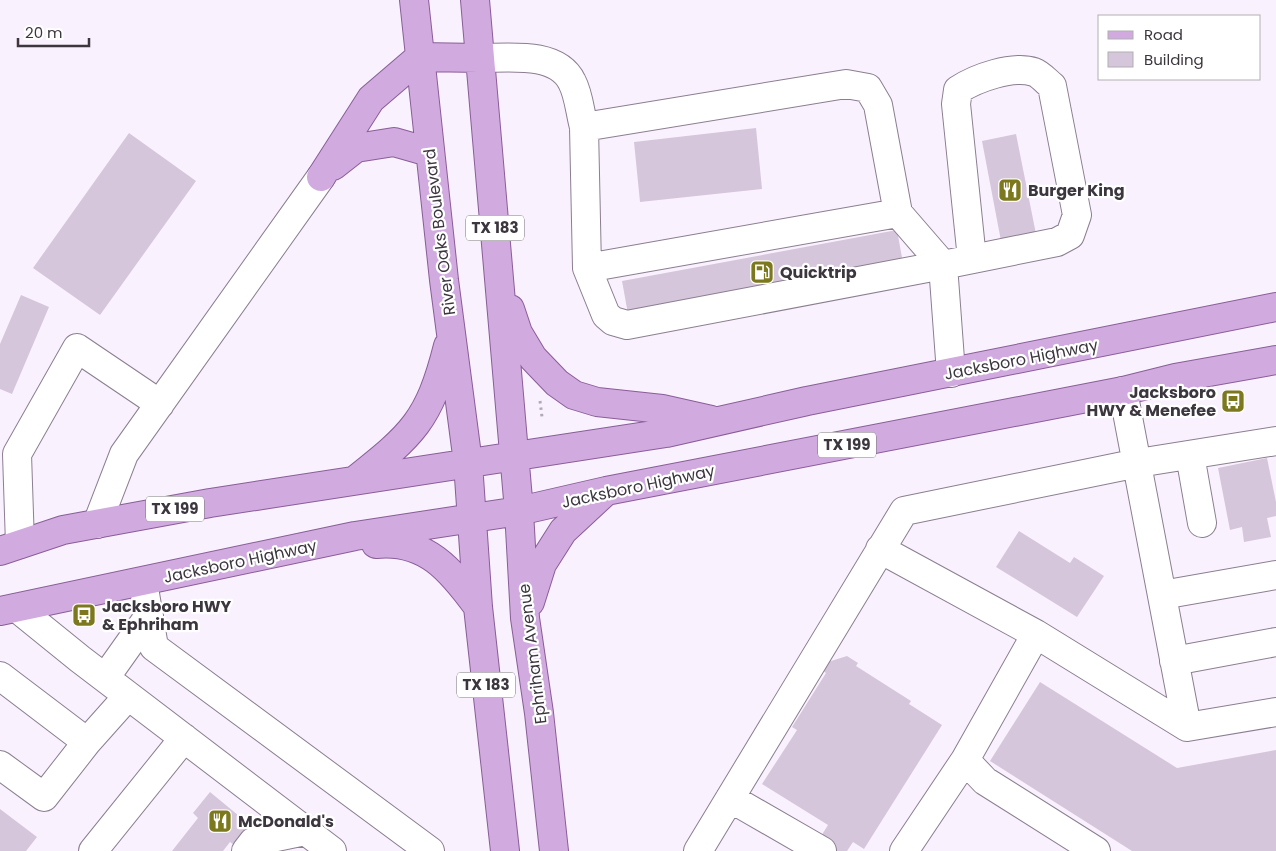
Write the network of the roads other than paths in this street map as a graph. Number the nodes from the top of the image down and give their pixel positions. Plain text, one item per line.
1 (414, 0) edge
2 (475, 0) edge
3 (420, 57) junction
4 (480, 58) junction
5 (584, 127) junction
6 (429, 152) junction
7 (320, 177) junction
8 (898, 213) junction
9 (972, 259) junction
10 (943, 265) junction
11 (498, 266) junction
12 (587, 268) junction
13 (1276, 307) edge
14 (451, 335) junction
15 (1276, 360) edge
16 (951, 373) junction
17 (1122, 391) junction
18 (160, 404) junction
19 (717, 421) junction
20 (1276, 441) edge
21 (1190, 455) junction
22 (514, 456) junction
23 (468, 463) junction
24 (1138, 463) junction
25 (352, 482) junction
26 (606, 491) junction
27 (519, 511) junction
28 (470, 519) junction
29 (97, 524) junction
30 (1202, 524) dead end
31 (10, 548) edge
32 (880, 549) junction
33 (258, 556) junction
34 (1276, 574) edge
35 (143, 582) junction
36 (1162, 595) junction
37 (478, 607) junction
38 (9, 610) edge
39 (149, 616) junction
40 (525, 618) junction
41 (1036, 634) junction
42 (1276, 642) edge
43 (1174, 661) junction
44 (0, 676) edge
45 (105, 678) junction
46 (128, 696) junction
47 (1276, 712) edge
48 (1187, 728) junction
49 (184, 738) junction
50 (87, 742) junction
51 (965, 760) junction
52 (0, 765) edge
53 (730, 798) junction
54 (111, 840) edge
55 (298, 841) edge
56 (93, 851) edge
57 (246, 851) edge
58 (332, 851) edge
59 (430, 851) edge
60 (505, 851) edge
61 (554, 851) edge
62 (698, 851) edge
63 (822, 851) edge
64 (904, 851) edge
65 (1096, 851) edge

1 - 3 main road, River Oaks Boulevard / TX 183
2 - 4 main road, TX 183
3 - 4 main road
3 - 6 main road, River Oaks Boulevard / TX 183
3 - 7 main road
4 - 5 lane
4 - 11 main road, TX 183
5 - 8 lane
5 - 12 lane
6 - 7 main road
6 - 14 main road, River Oaks Boulevard / TX 183
7 - 18 lane
8 - 10 lane
8 - 12 lane
9 - 9 lane
9 - 10 lane
10 - 12 lane
10 - 16 lane
11 - 19 main road
11 - 22 main road, TX 183
13 - 16 main road, Jacksboro Highway / TX 199
14 - 23 main road, River Oaks Boulevard / TX 183
14 - 25 main road
15 - 17 main road, Jacksboro Highway / TX 199
16 - 19 main road, Jacksboro Highway / TX 199
17 - 24 lane
17 - 26 main road, Jacksboro Highway / TX 199
18 - 29 lane
18 - 31 lane
19 - 22 main road, Jacksboro Highway / TX 199
20 - 21 lane
21 - 24 lane
21 - 30 lane
22 - 23 main road, Jacksboro Highway / TX 199
22 - 27 main road, Ephriham Avenue / TX 183
23 - 25 main road, Jacksboro Highway / TX 199
23 - 28 main road, TX 183
24 - 32 lane
24 - 36 lane
25 - 29 main road, Jacksboro Highway / TX 199
26 - 27 main road, Jacksboro Highway / TX 199
26 - 40 main road
27 - 28 main road, Jacksboro Highway / TX 199
27 - 40 main road, Ephriham Avenue / TX 183
28 - 33 main road, Jacksboro Highway / TX 199
28 - 37 main road, TX 183
29 - 31 main road, Jacksboro Highway / TX 199
32 - 41 lane
32 - 53 lane
33 - 35 main road, Jacksboro Highway / TX 199
33 - 37 main road
34 - 36 lane
35 - 38 main road, Jacksboro Highway / TX 199
35 - 39 lane
36 - 43 lane
37 - 60 main road, TX 183
38 - 45 lane
39 - 45 lane
39 - 59 lane
40 - 61 main road, Ephriham Avenue / TX 183
41 - 48 lane
41 - 51 lane
42 - 43 lane
43 - 48 lane
44 - 50 lane
45 - 46 lane
46 - 49 lane
46 - 50 lane
47 - 48 lane
49 - 54 lane
49 - 55 lane
50 - 52 lane
51 - 64 lane
51 - 65 lane
53 - 62 lane
53 - 63 lane
54 - 56 lane
55 - 57 lane
55 - 58 lane

